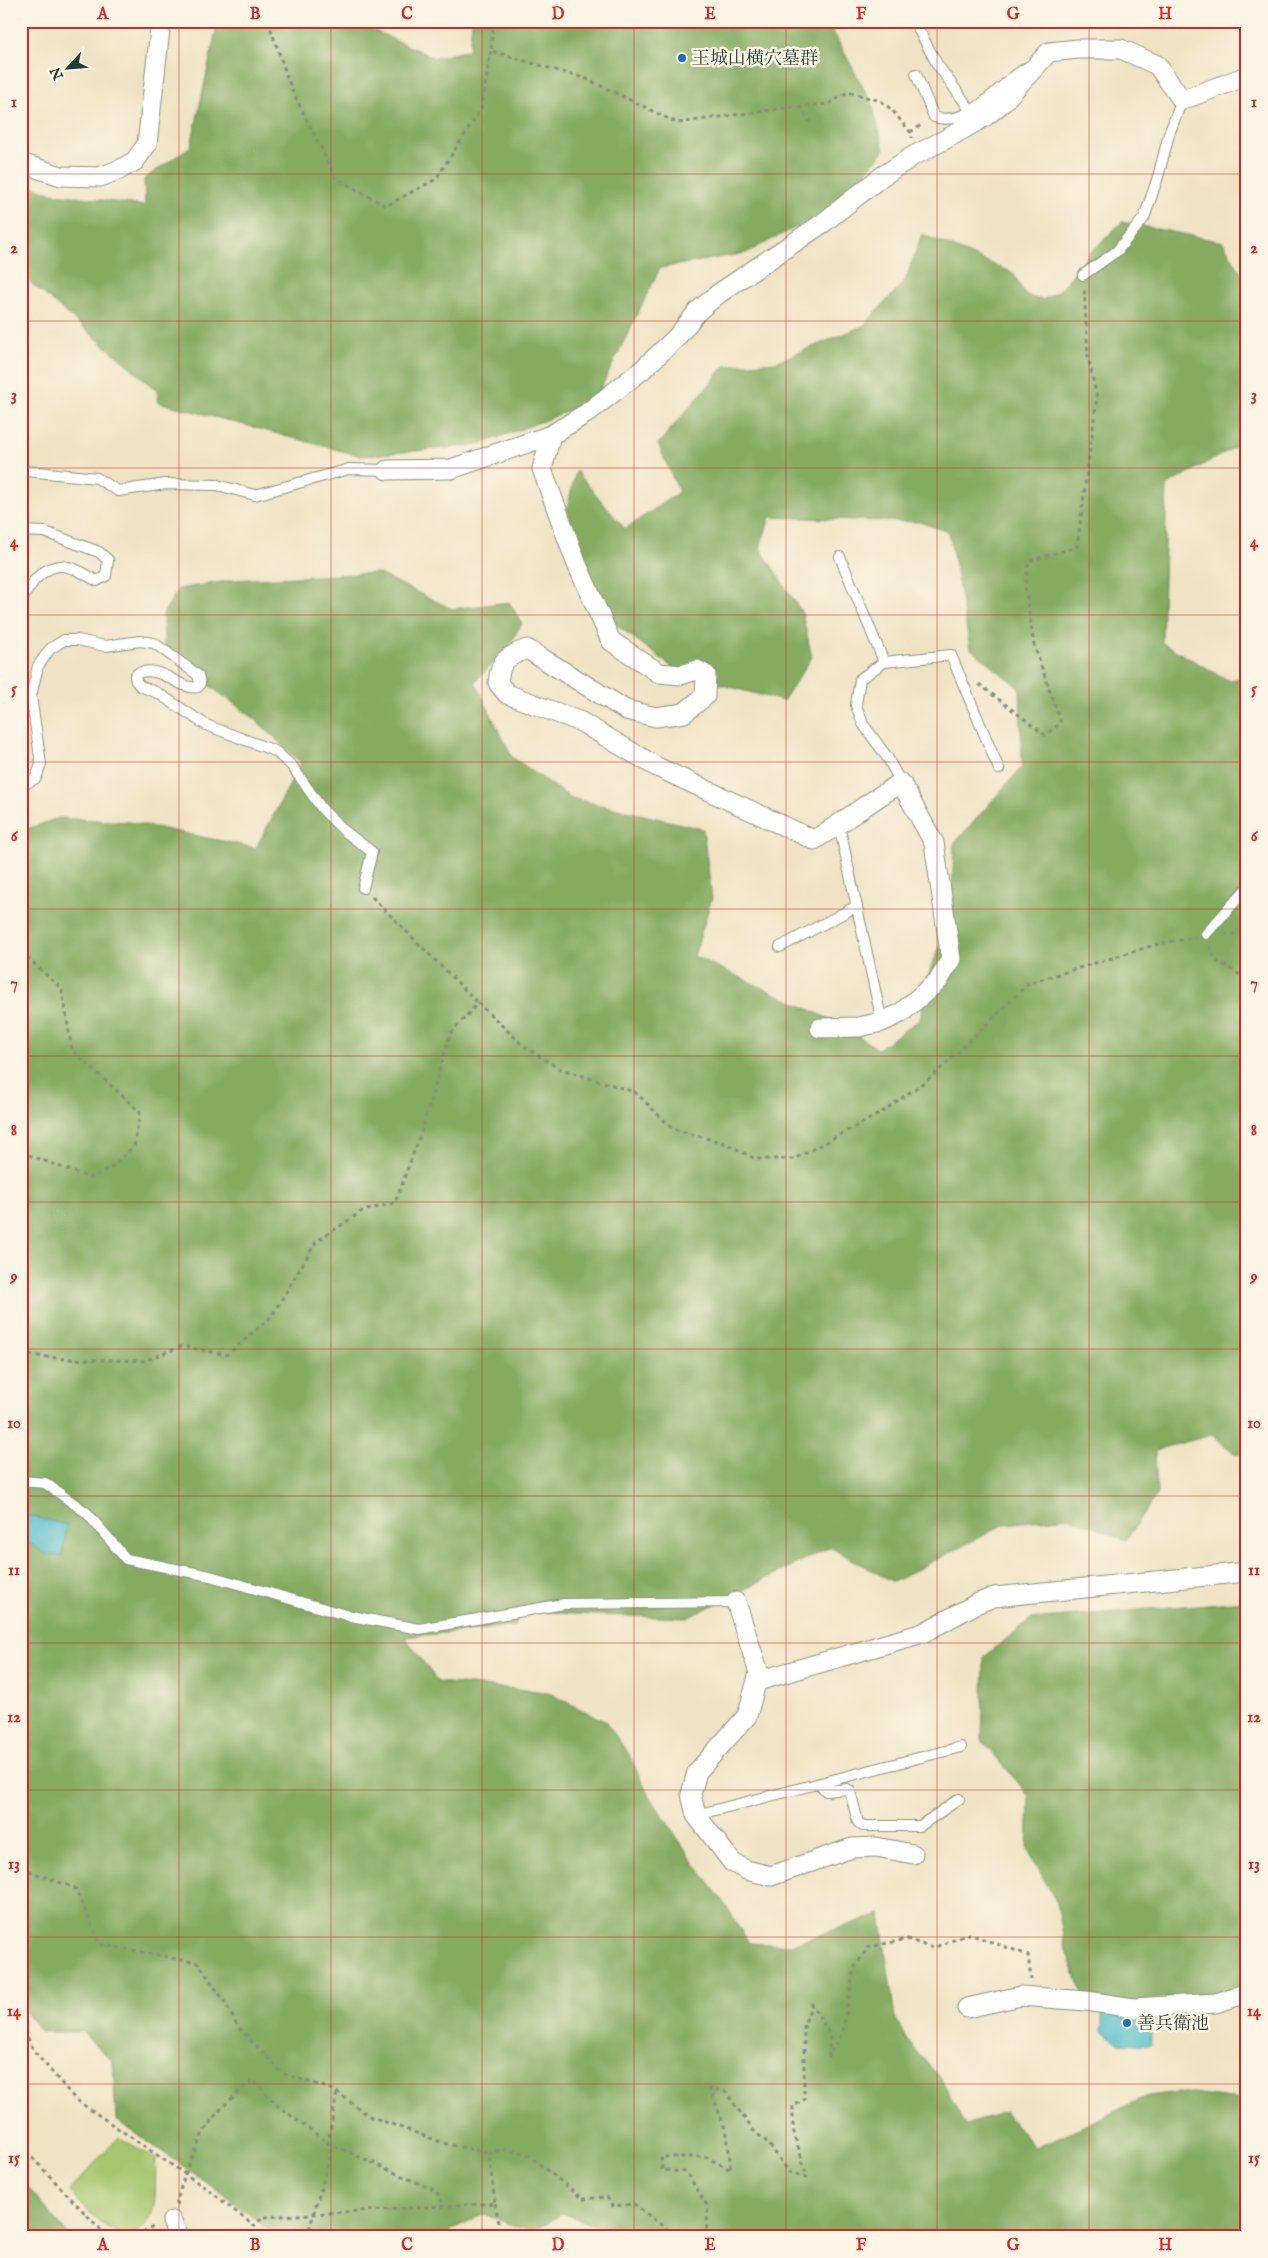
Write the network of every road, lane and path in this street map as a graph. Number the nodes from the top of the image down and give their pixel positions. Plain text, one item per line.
1 (161, 21) edge
2 (268, 21) edge
3 (493, 21) edge
4 (914, 21) edge
5 (491, 51) junction
6 (1037, 62) junction
7 (916, 74) dead end
8 (1247, 76) edge
9 (1182, 100) junction
10 (800, 106) junction
11 (971, 111) junction
12 (810, 122) dead end
13 (913, 156) junction
14 (21, 163) edge
15 (1083, 275) joint
16 (551, 435) junction
17 (387, 470) joint
18 (21, 474) edge
19 (21, 531) edge
20 (840, 557) dead end
21 (21, 603) edge
22 (884, 662) junction
23 (972, 679) dead end
24 (21, 744) edge
25 (21, 761) edge
26 (999, 769) dead end
27 (21, 782) edge
28 (901, 783) junction
29 (839, 825) junction
30 (363, 888) joint
31 (1247, 888) edge
32 (857, 906) junction
33 (1247, 933) edge
34 (1206, 934) junction
35 (780, 946) dead end
36 (21, 952) edge
37 (1247, 979) edge
38 (478, 1003) junction
39 (882, 1022) junction
40 (820, 1028) dead end
41 (21, 1152) edge
42 (21, 1354) edge
43 (21, 1482) edge
44 (1247, 1572) edge
45 (736, 1602) joint
46 (758, 1681) junction
47 (961, 1748) dead end
48 (820, 1784) junction
49 (958, 1799) dead end
50 (696, 1815) junction
51 (913, 1854) dead end
52 (21, 1868) edge
53 (1031, 1984) dead end
54 (1247, 1993) edge
55 (967, 2008) dead end
56 (21, 2022) edge
57 (337, 2093) junction
58 (328, 2143) junction
59 (21, 2146) edge
60 (489, 2153) junction
61 (184, 2174) junction
62 (495, 2203) junction
63 (444, 2207) junction
64 (313, 2214) junction
65 (499, 2224) dead end
66 (175, 2229) edge
67 (116, 2237) edge
68 (307, 2237) edge
69 (677, 2237) edge
70 (706, 2237) edge

1 - 14 street
2 - 5 path
3 - 5 path
4 - 11 lane
5 - 10 path
6 - 9 street
6 - 11 lane
6 - 13 street
7 - 11 lane
8 - 9 street
9 - 15 lane
10 - 12 path
10 - 13 path
13 - 16 street
15 - 23 path
16 - 17 street
16 - 29 street
17 - 18 lane
19 - 21 lane
20 - 22 lane
22 - 26 lane
22 - 28 lane
24 - 25 lane
27 - 30 lane
28 - 29 street
28 - 39 street
29 - 32 lane
30 - 38 path
31 - 34 lane
32 - 35 lane
32 - 39 lane
33 - 34 path
34 - 37 path
34 - 38 path
36 - 41 path
38 - 42 path
39 - 40 street
43 - 45 lane
44 - 46 street
45 - 46 street
46 - 50 street
47 - 48 lane
48 - 49 lane
48 - 50 lane
50 - 51 street
52 - 57 path
53 - 70 path
54 - 55 street
56 - 61 path
57 - 58 path
57 - 60 path
58 - 61 path
58 - 63 path
58 - 64 path
59 - 67 path
60 - 62 path
60 - 69 path
61 - 64 path
61 - 66 path
62 - 63 path
62 - 65 path
63 - 64 path
64 - 68 path

